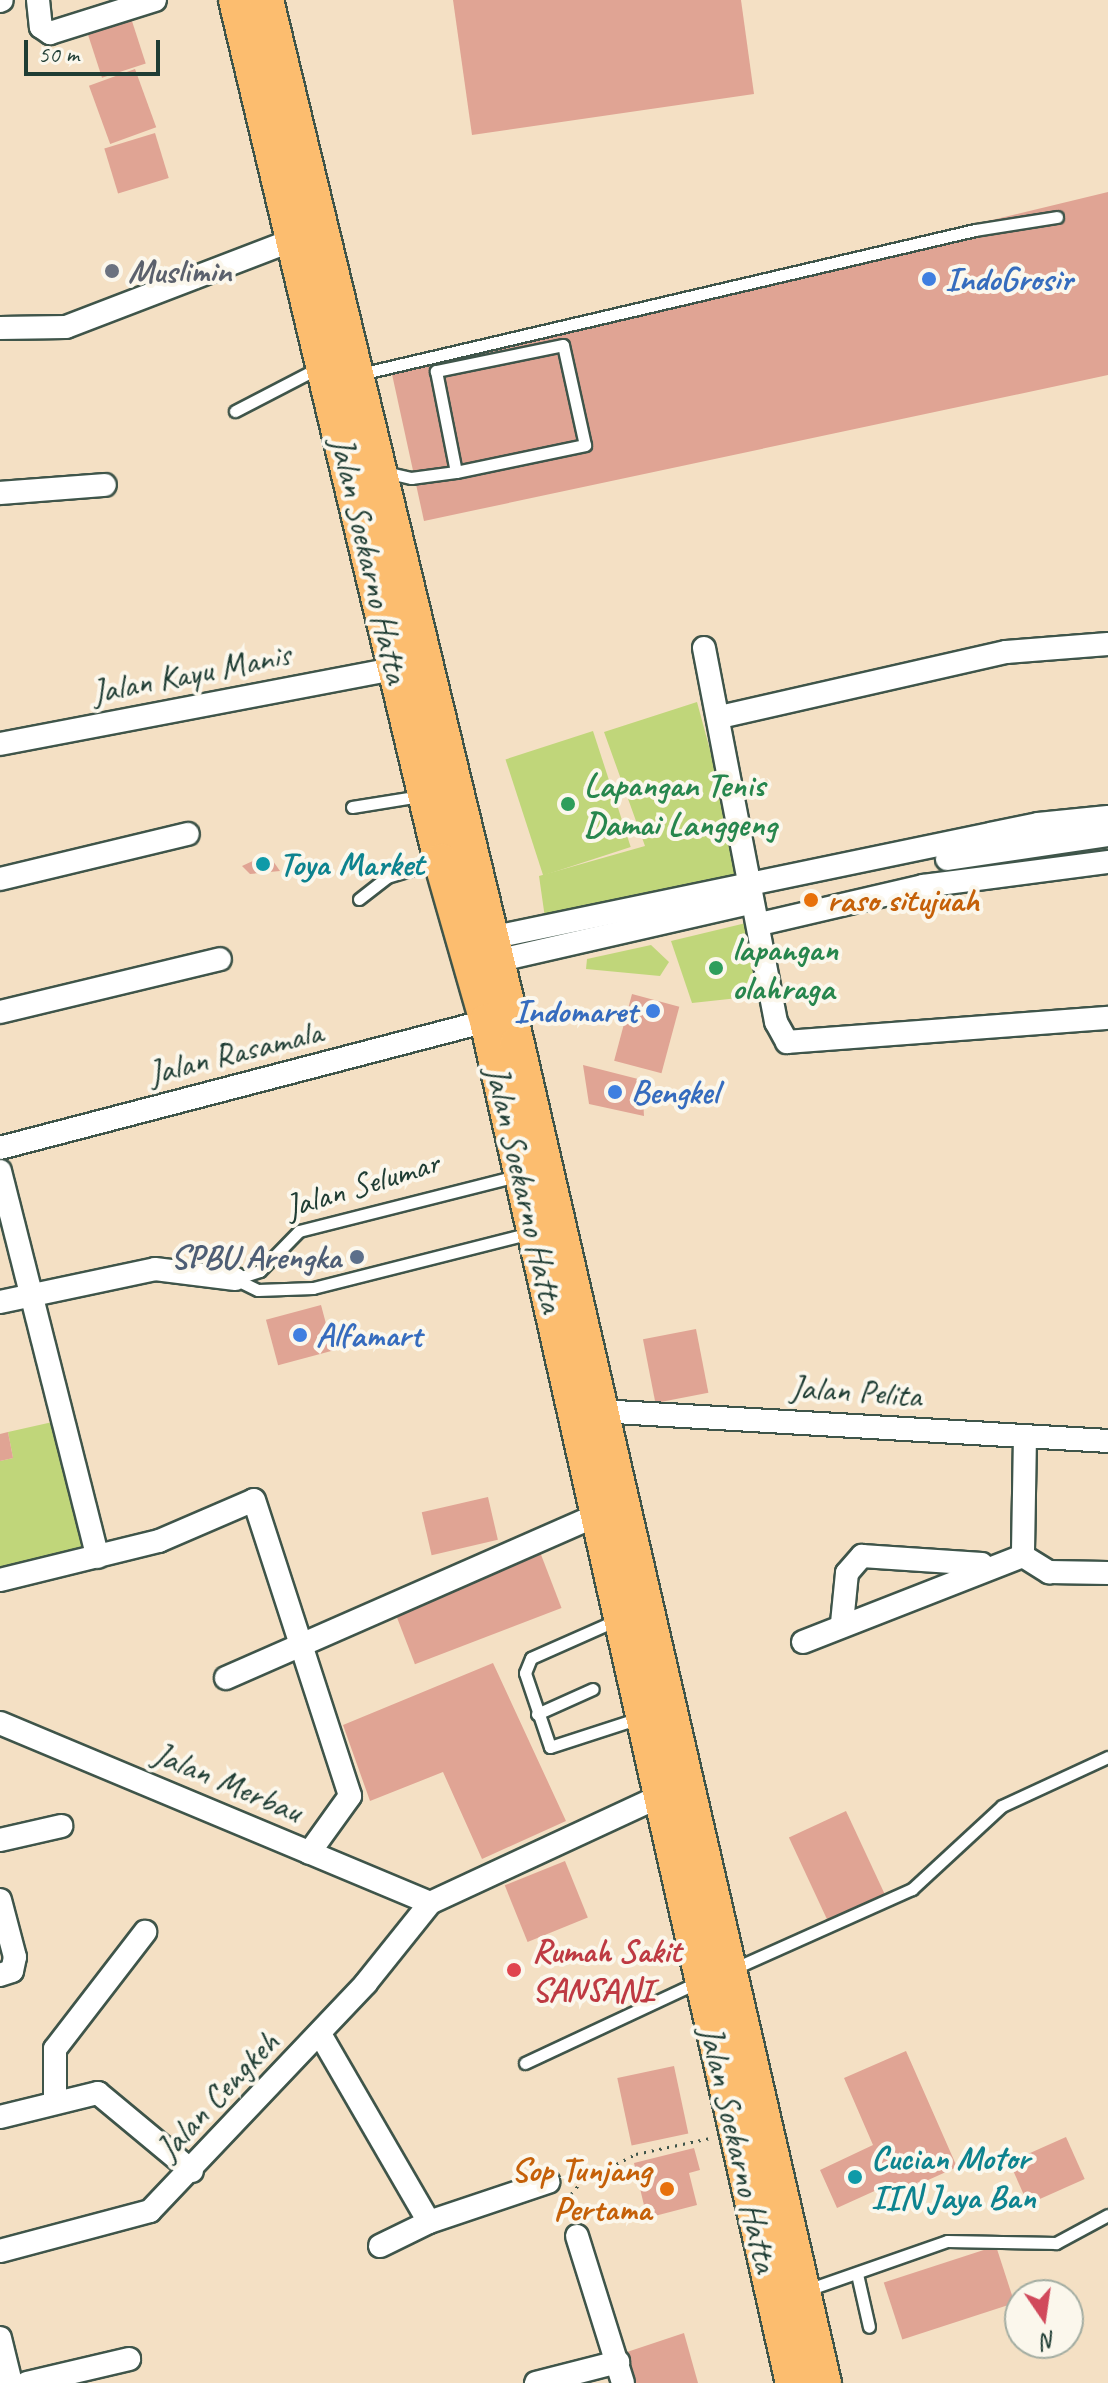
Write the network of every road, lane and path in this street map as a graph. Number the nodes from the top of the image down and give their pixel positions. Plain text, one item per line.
1 (38, 0) edge
2 (155, 0) edge
3 (236, 0) edge
4 (266, 0) edge
5 (297, 120) junction
6 (263, 122) junction
7 (1057, 217) dead end
8 (295, 239) junction
9 (0, 328) edge
10 (340, 370) junction
11 (235, 411) dead end
12 (377, 470) junction
13 (456, 472) junction
14 (105, 485) dead end
15 (0, 493) edge
16 (1108, 644) edge
17 (704, 648) dead end
18 (395, 669) junction
19 (720, 717) junction
20 (0, 744) edge
21 (426, 795) junction
22 (352, 807) dead end
23 (1108, 817) edge
24 (188, 834) dead end
25 (1108, 835) edge
26 (1047, 840) junction
27 (441, 861) junction
28 (1108, 862) edge
29 (938, 864) junction
30 (1047, 868) junction
31 (0, 879) edge
32 (359, 899) dead end
33 (756, 905) junction
34 (493, 950) junction
35 (220, 959) dead end
36 (0, 1012) edge
37 (1108, 1018) edge
38 (487, 1021) junction
39 (0, 1148) edge
40 (0, 1171) edge
41 (521, 1174) junction
42 (534, 1232) junction
43 (235, 1279) junction
44 (32, 1294) junction
45 (0, 1302) edge
46 (599, 1411) junction
47 (1025, 1436) junction
48 (1108, 1441) edge
49 (598, 1515) junction
50 (1023, 1556) junction
51 (98, 1557) junction
52 (987, 1564) junction
53 (1108, 1573) edge
54 (0, 1580) edge
55 (622, 1618) junction
56 (842, 1623) junction
57 (305, 1642) junction
58 (803, 1642) dead end
59 (226, 1678) dead end
60 (593, 1689) dead end
61 (537, 1714) junction
62 (643, 1717) junction
63 (0, 1723) edge
64 (1108, 1757) edge
65 (661, 1796) junction
66 (61, 1826) dead end
67 (0, 1840) edge
68 (309, 1853) junction
69 (0, 1900) edge
70 (430, 1903) junction
71 (705, 1922) junction
72 (145, 1932) dead end
73 (732, 1969) junction
74 (0, 1975) edge
75 (699, 1982) junction
76 (320, 2034) junction
77 (525, 2063) dead end
78 (55, 2102) junction
79 (0, 2117) edge
80 (735, 2132) junction
81 (192, 2171) junction
82 (548, 2182) dead end
83 (1108, 2215) edge
84 (429, 2222) junction
85 (577, 2236) joint
86 (380, 2246) dead end
87 (0, 2251) edge
88 (857, 2274) junction
89 (803, 2291) junction
90 (869, 2327) dead end
91 (0, 2338) edge
92 (129, 2359) dead end
93 (620, 2373) edge
94 (11, 2383) edge
95 (27, 2383) edge
96 (536, 2383) edge
97 (793, 2383) edge
98 (824, 2383) edge

1 - 2 street
3 - 6 main road, Jalan Soekarno Hatta
4 - 5 main road, Jalan Soekarno Hatta
5 - 6 main road
5 - 10 main road, Jalan Soekarno Hatta
6 - 8 main road, Jalan Soekarno Hatta
7 - 10 lane
8 - 9 street
8 - 10 main road, Jalan Soekarno Hatta
10 - 11 lane
10 - 12 main road, Jalan Soekarno Hatta
10 - 18 main road, Jalan Soekarno Hatta
12 - 13 lane
12 - 34 main road, Jalan Soekarno Hatta
13 - 13 lane
14 - 15 street
16 - 19 street
17 - 19 street
18 - 20 street, Jalan Kayu Manis
18 - 21 main road, Jalan Soekarno Hatta
19 - 33 street
21 - 22 lane
21 - 27 main road, Jalan Soekarno Hatta
23 - 29 street
24 - 31 street
25 - 26 street
26 - 29 street
26 - 30 street
27 - 32 lane
27 - 38 main road, Jalan Soekarno Hatta
28 - 30 street
29 - 30 street
29 - 33 street
33 - 34 street
33 - 37 street
34 - 46 main road, Jalan Soekarno Hatta
35 - 36 street
38 - 39 street, Jalan Rasamala
38 - 41 main road, Jalan Soekarno Hatta
40 - 44 street
41 - 42 main road, Jalan Soekarno Hatta
41 - 43 lane, Jalan Selumar
42 - 43 lane
42 - 49 main road, Jalan Soekarno Hatta
43 - 44 street
44 - 45 street
44 - 51 street
46 - 47 street, Jalan Pelita
46 - 71 main road, Jalan Soekarno Hatta
47 - 48 street, Jalan Pelita
47 - 50 street
49 - 55 main road, Jalan Soekarno Hatta
49 - 57 street
50 - 52 street
50 - 53 street
51 - 54 street
51 - 57 street
52 - 56 street
52 - 56 street
55 - 61 lane
55 - 62 main road, Jalan Soekarno Hatta
56 - 58 street
57 - 59 street
57 - 68 street
60 - 61 lane
61 - 62 lane
62 - 65 main road, Jalan Soekarno Hatta
63 - 68 street, Jalan Merbau
64 - 73 lane
65 - 70 street
65 - 71 main road, Jalan Soekarno Hatta
66 - 67 street
68 - 70 street, Jalan Merbau
69 - 74 street
70 - 76 street, Jalan Cengkeh
71 - 73 main road, Jalan Soekarno Hatta
71 - 75 main road, Jalan Soekarno Hatta
72 - 78 street
73 - 75 lane
73 - 89 main road, Jalan Soekarno Hatta
75 - 77 lane
75 - 80 main road, Jalan Soekarno Hatta
76 - 81 street, Jalan Cengkeh
76 - 84 street
78 - 79 street
78 - 81 street
80 - 85 path
80 - 97 main road, Jalan Soekarno Hatta
81 - 87 street, Jalan Cengkeh
82 - 84 street
83 - 88 lane
84 - 86 street
85 - 93 street
88 - 89 lane
88 - 90 lane
89 - 98 main road, Jalan Soekarno Hatta
91 - 94 street
92 - 95 street
93 - 96 street

